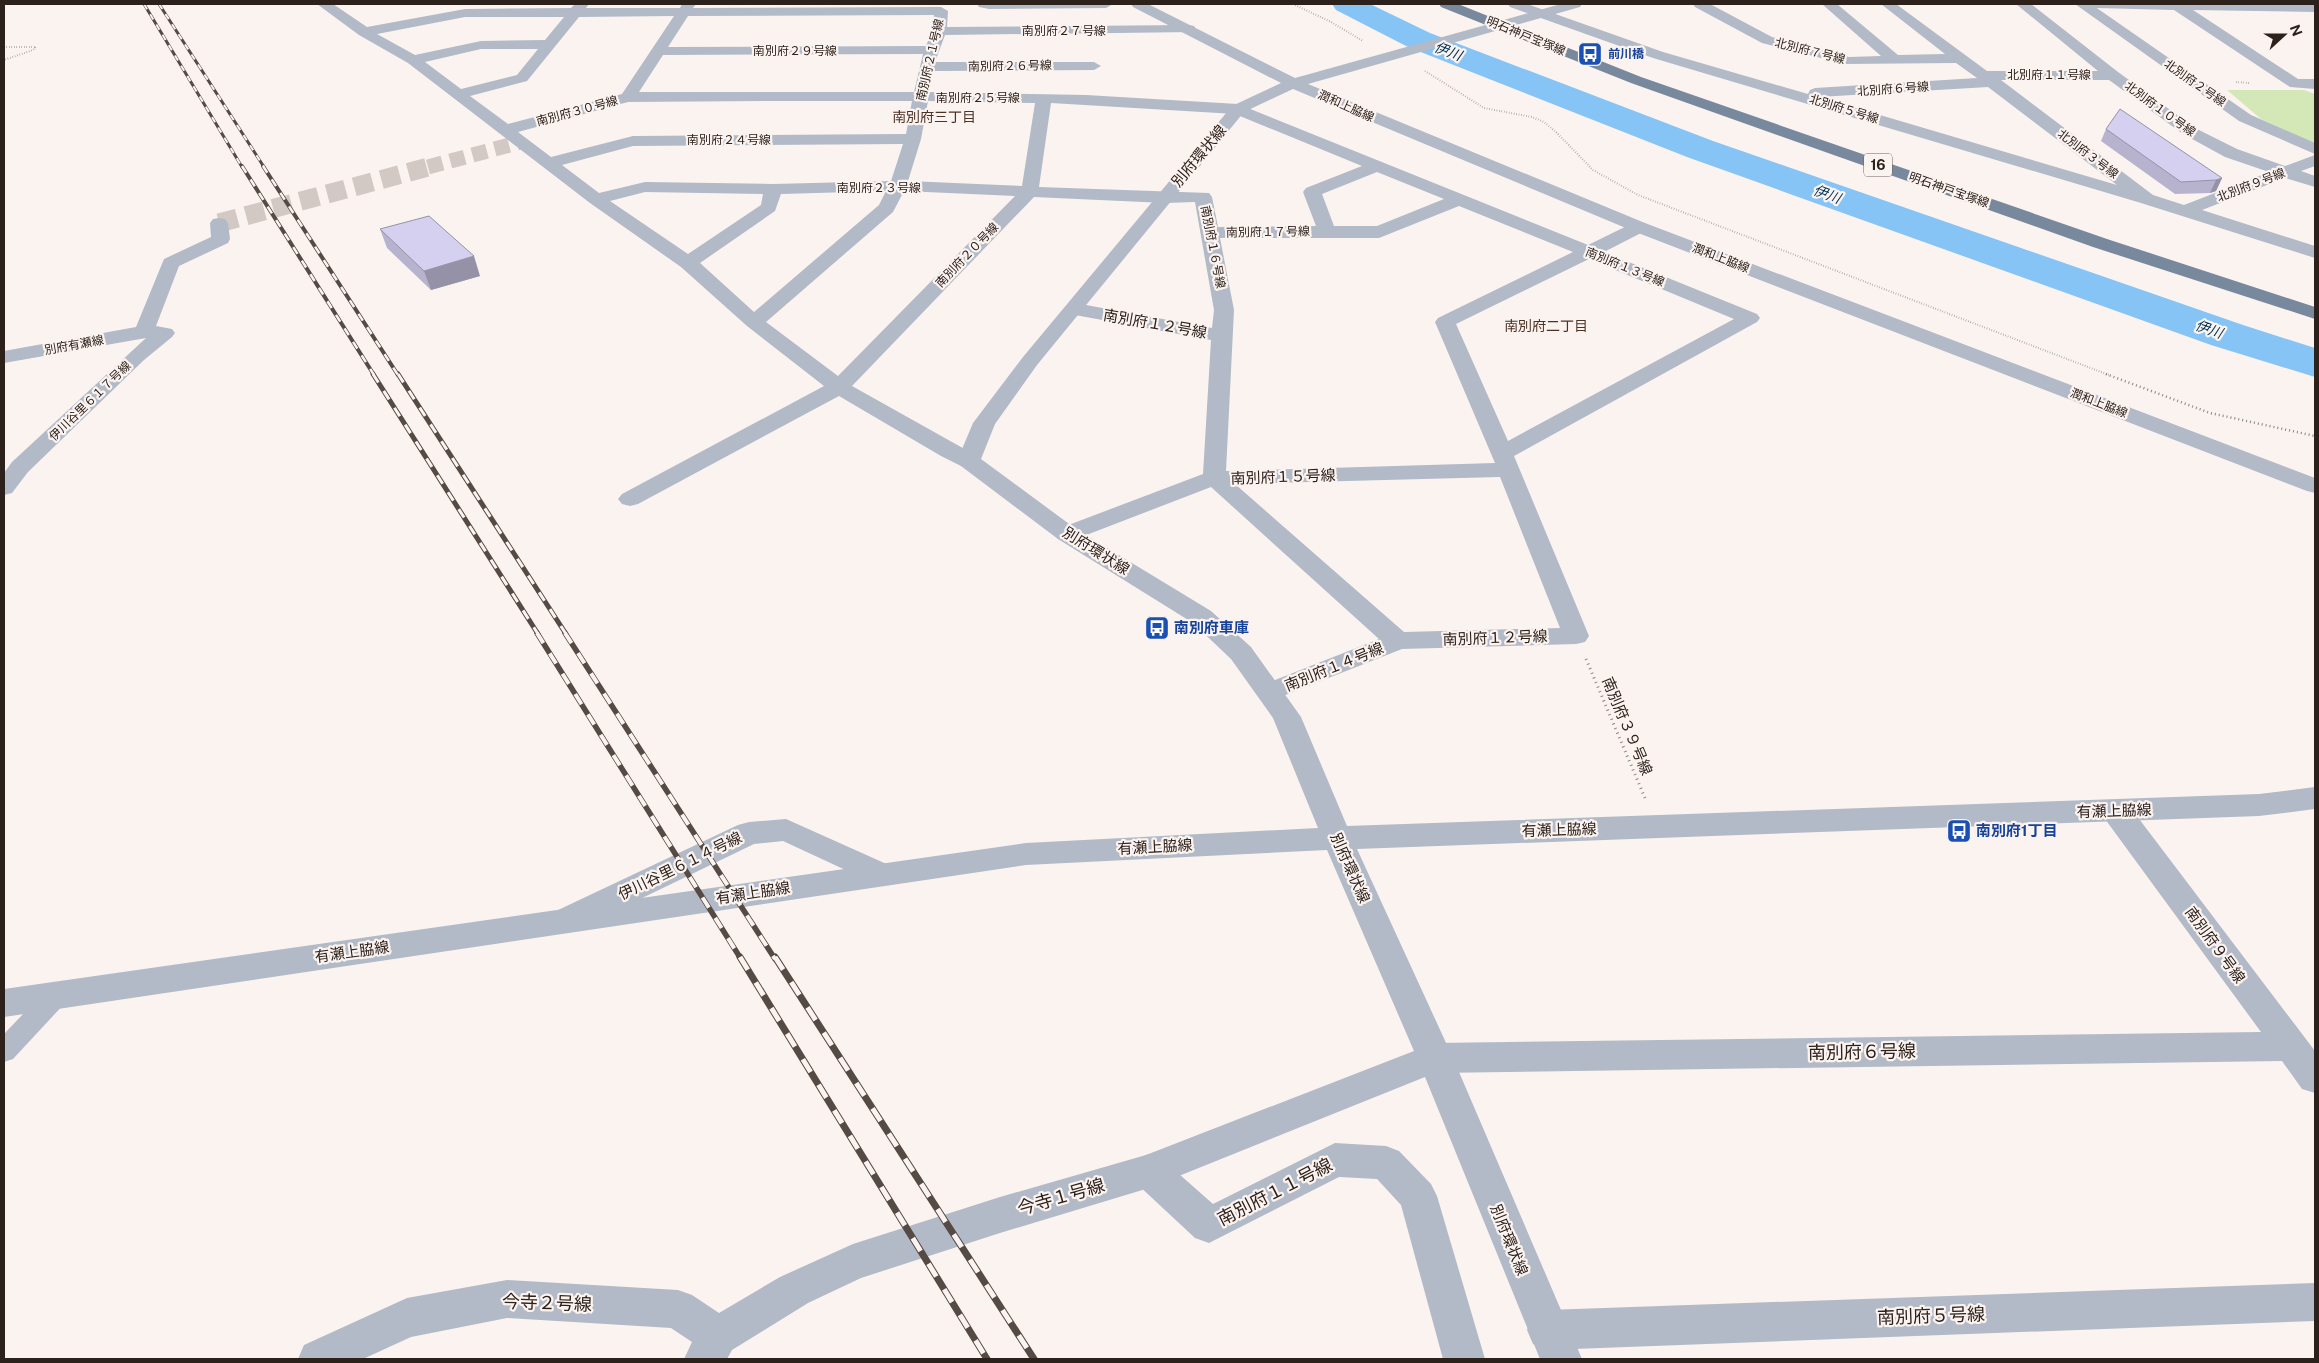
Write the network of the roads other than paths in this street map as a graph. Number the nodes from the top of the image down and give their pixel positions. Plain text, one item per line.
1 (324, 4) edge
2 (984, 4) edge
3 (1106, 4) edge
4 (1138, 4) edge
5 (1446, 4) edge
6 (1515, 4) edge
7 (1575, 4) edge
8 (1700, 4) edge
9 (1829, 4) edge
10 (1888, 4) edge
11 (2023, 4) edge
12 (2082, 4) edge
13 (2096, 4) edge
14 (2176, 5) junction
15 (2283, 7) junction
16 (469, 8) edge
17 (579, 8) edge
18 (686, 8) edge
19 (2315, 8) edge
20 (1544, 13) junction
21 (2307, 22) dead end
22 (1494, 27) junction
23 (1189, 29) junction
24 (1098, 30) junction
25 (940, 31) junction
26 (364, 32) junction
27 (550, 44) junction
28 (931, 50) junction
29 (658, 51) junction
30 (1960, 58) junction
31 (413, 60) junction
32 (1895, 60) junction
33 (1094, 66) junction
34 (926, 67) junction
35 (2113, 75) junction
36 (1989, 79) junction
37 (1293, 83) junction
38 (2315, 84) edge
39 (1791, 93) junction
40 (458, 94) junction
41 (628, 97) junction
42 (920, 98) junction
43 (1044, 98) junction
44 (1090, 99) junction
45 (1238, 109) junction
46 (505, 130) junction
47 (913, 139) junction
48 (2315, 149) edge
49 (2315, 160) edge
50 (548, 163) junction
51 (1376, 166) junction
52 (2286, 172) junction
53 (2315, 182) edge
54 (898, 186) junction
55 (773, 189) junction
56 (1030, 191) junction
57 (1164, 198) junction
58 (596, 199) junction
59 (1460, 199) junction
60 (2147, 199) junction
61 (2187, 210) junction
62 (219, 223) dead end
63 (1639, 227) junction
64 (1327, 231) junction
65 (1210, 233) junction
66 (1587, 252) junction
67 (2315, 252) edge
68 (688, 263) junction
69 (1075, 309) junction
70 (2315, 313) edge
71 (754, 322) junction
72 (144, 332) junction
73 (1222, 336) junction
74 (4, 357) edge
75 (839, 387) junction
76 (969, 461) junction
77 (1505, 462) junction
78 (1214, 478) junction
79 (2315, 486) edge
80 (4, 488) edge
81 (630, 499) dead end
82 (1067, 534) junction
83 (1398, 641) junction
84 (1270, 692) junction
85 (2315, 798) edge
86 (2116, 811) junction
87 (1337, 838) junction
88 (880, 874) junction
89 (566, 921) junction
90 (56, 996) junction
91 (4, 1003) edge
92 (2289, 1046) junction
93 (4, 1051) edge
94 (1435, 1058) junction
95 (2315, 1078) edge
96 (1149, 1170) junction
97 (2315, 1302) edge
98 (1554, 1345) edge
99 (712, 1348) edge
100 (319, 1359) edge
101 (1464, 1359) edge

1 - 26 street
2 - 3 street
4 - 23 street, 潤和上脇線
5 - 22 main road, 明石神戸宝塚線 / 16
6 - 20 street, 北別府５号線
7 - 20 street, 別府環状線
8 - 32 street, 北別府７号線
9 - 32 street
10 - 30 street, 北別府３号線
11 - 35 street, 北別府１０号線
12 - 48 street, 北別府２号線
13 - 14 street
14 - 15 street
14 - 38 street
15 - 19 street
15 - 21 street
16 - 17 street, 南別府２１号線
16 - 26 street, 南別府２１号線
17 - 18 street, 南別府２１号線
17 - 27 street
18 - 25 street, 南別府２１号線
18 - 29 street, 南別府３０号線
20 - 22 street, 別府環状線
20 - 39 street, 北別府５号線
22 - 37 street, 別府環状線
22 - 70 main road, 明石神戸宝塚線 / 16
23 - 24 street, 南別府２７号線
23 - 37 street, 潤和上脇線
24 - 25 street, 南別府２７号線
24 - 33 street
25 - 28 street, 南別府２１号線
26 - 31 street
27 - 31 street
27 - 40 street
28 - 29 street, 南別府２９号線
28 - 34 street, 南別府２１号線
29 - 41 street, 南別府３０号線
30 - 32 street, 北別府７号線
30 - 36 street, 北別府３号線
31 - 40 street
33 - 34 street, 南別府２６号線
33 - 44 street
34 - 42 street, 南別府２１号線
35 - 36 street, 北別府１１号線
35 - 52 street, 北別府１０号線
36 - 39 street, 北別府６号線
36 - 60 street, 北別府３号線
37 - 45 street, 別府環状線
37 - 63 street, 潤和上脇線
39 - 60 street, 北別府５号線
40 - 46 street
41 - 42 street, 南別府２５号線
41 - 46 street, 南別府３０号線
42 - 43 street, 南別府２５号線
42 - 47 street, 南別府２１号線
43 - 44 street, 南別府２５号線
43 - 56 street
44 - 45 street, 南別府２５号線
45 - 51 street, 南別府１３号線
45 - 57 street, 別府環状線
46 - 50 street
47 - 50 street, 南別府２４号線
47 - 54 street, 南別府２１号線
49 - 52 street, 北別府９号線
50 - 58 street
51 - 59 street, 南別府１３号線
51 - 64 street
52 - 53 street, 北別府１０号線
52 - 61 street, 北別府９号線
54 - 55 street, 南別府２３号線
54 - 56 street, 南別府２３号線
54 - 71 street, 南別府２１号線
55 - 58 street, 南別府２３号線
55 - 68 street
56 - 57 street, 南別府２３号線
56 - 75 street, 南別府２０号線
57 - 65 street, 南別府１６号線
57 - 69 street, 別府環状線
58 - 68 street
59 - 64 street, 南別府１７号線
59 - 66 street, 南別府１３号線
60 - 61 street, 北別府３号線
61 - 67 street, 北別府３号線
62 - 72 street
63 - 66 street
63 - 79 street, 潤和上脇線
64 - 65 street, 南別府１７号線
65 - 73 street, 南別府１６号線
66 - 77 street
66 - 77 street, 南別府１３号線
68 - 71 street
69 - 73 street, 南別府１２号線
69 - 76 street, 別府環状線
71 - 75 street
72 - 74 street, 別府有瀬線
72 - 80 street, 伊川谷里６１７号線
73 - 78 street, 南別府１２号線
75 - 76 street
75 - 81 street, 南別府２０号線
76 - 82 street, 別府環状線
77 - 78 street, 南別府１５号線
77 - 83 street, 南別府１２号線
78 - 82 street, 南別府１５号線
78 - 83 street
82 - 84 street, 別府環状線
83 - 84 street, 南別府１４号線
84 - 87 street, 別府環状線
85 - 86 street, 有瀬上脇線
86 - 87 street, 有瀬上脇線
86 - 92 street, 南別府９号線
87 - 88 street, 有瀬上脇線
87 - 94 street, 別府環状線
88 - 89 street, 有瀬上脇線
88 - 89 street, 伊川谷里６１４号線
89 - 90 street, 有瀬上脇線
90 - 91 street, 有瀬上脇線
90 - 93 lane
92 - 94 street, 南別府６号線
92 - 95 street, 南別府９号線
94 - 96 street, 今寺１号線
94 - 98 street, 別府環状線
96 - 99 street, 今寺１号線
96 - 101 street, 南別府１１号線
97 - 98 street, 南別府５号線
99 - 100 street, 今寺２号線

